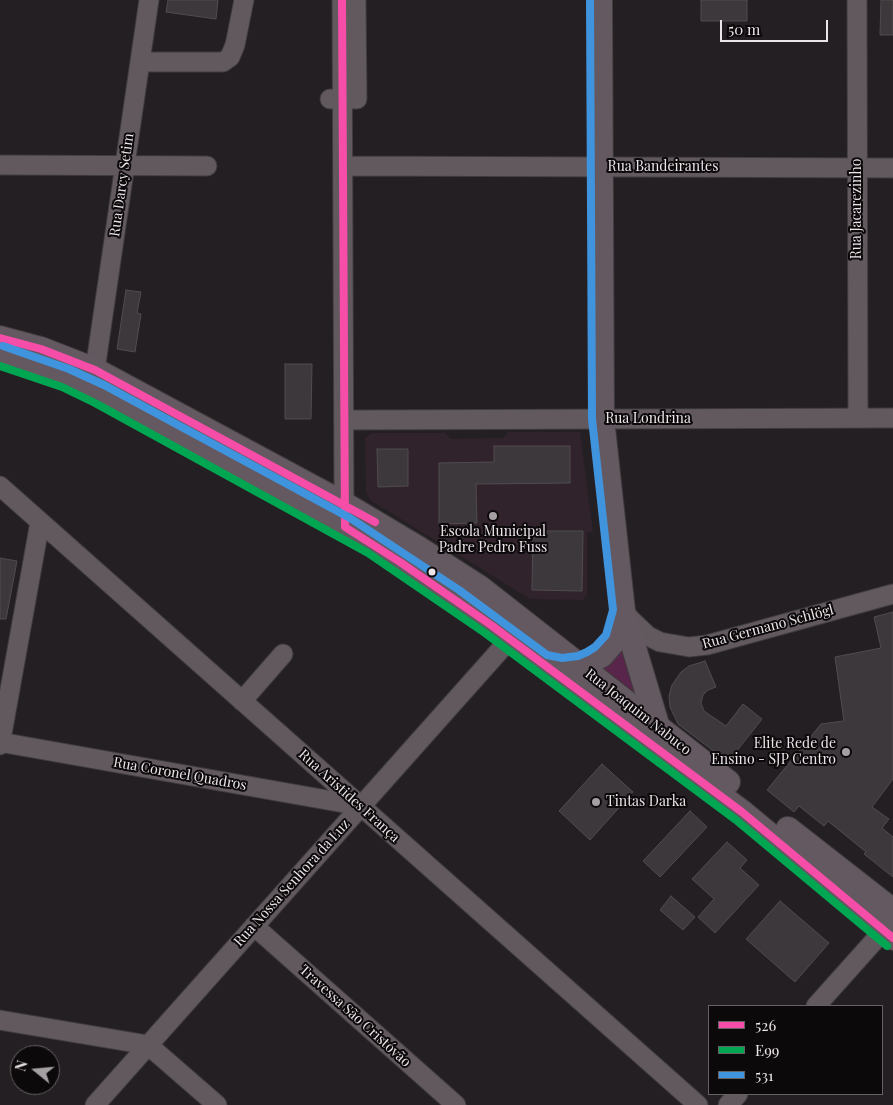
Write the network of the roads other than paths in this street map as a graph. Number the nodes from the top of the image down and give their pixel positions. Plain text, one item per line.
1 (149, 0) edge
2 (244, 0) edge
3 (329, 0) edge
4 (342, 0) edge
5 (356, 0) edge
6 (600, 0) edge
7 (857, 0) edge
8 (140, 62) junction
9 (342, 99) junction
10 (2, 165) dead end
11 (125, 165) junction
12 (207, 166) dead end
13 (343, 166) junction
14 (601, 167) junction
15 (857, 168) junction
16 (893, 168) edge
17 (0, 338) edge
18 (0, 354) edge
19 (95, 370) junction
20 (858, 418) junction
21 (893, 418) edge
22 (602, 419) junction
23 (344, 420) junction
24 (0, 486) edge
25 (345, 516) junction
26 (40, 522) junction
27 (893, 594) edge
28 (623, 611) junction
29 (510, 639) junction
30 (283, 654) dead end
31 (543, 664) junction
32 (580, 666) junction
33 (242, 701) junction
34 (658, 728) junction
35 (0, 743) edge
36 (361, 806) junction
37 (254, 926) junction
38 (890, 926) edge
39 (817, 1005) edge
40 (0, 1020) edge
41 (148, 1045) junction
42 (737, 1095) edge
43 (95, 1105) edge
44 (217, 1105) edge
45 (456, 1105) edge
46 (698, 1105) edge
47 (728, 1105) edge

1 - 8 street, Rua Darcy Setim
2 - 8 street
3 - 9 street
4 - 9 street
5 - 9 street
6 - 14 main road
7 - 15 street, Rua Jacarezinho
8 - 11 street, Rua Darcy Setim
9 - 13 street
10 - 11 street
11 - 12 street
11 - 19 street, Rua Darcy Setim
13 - 14 street, Rua Bandeirantes
13 - 23 street
14 - 15 street, Rua Bandeirantes
14 - 22 main road
15 - 16 street, Rua Bandeirantes
15 - 20 street, Rua Jacarezinho
17 - 19 main road, Rua Joaquim Nabuco
18 - 25 main road, Rua Joaquim Nabuco
19 - 25 main road, Rua Joaquim Nabuco
20 - 21 street, Rua Londrina
20 - 22 street, Rua Londrina
22 - 23 street, Rua Londrina
22 - 28 main road
23 - 25 street
24 - 26 street, Rua Aristides França
25 - 29 main road, Rua Joaquim Nabuco
25 - 32 main road, Rua Joaquim Nabuco
26 - 33 street, Rua Aristides França
26 - 35 street
27 - 28 street, Rua Germano Schlögl
28 - 32 main road
28 - 34 main road
29 - 31 main road, Rua Joaquim Nabuco
29 - 36 street, Rua Nossa Senhora da Luz
30 - 33 street
31 - 32 main road
31 - 38 main road, Rua Joaquim Nabuco
32 - 34 main road, Rua Joaquim Nabuco
33 - 36 street, Rua Aristides França
34 - 38 main road, Rua Joaquim Nabuco
35 - 36 street, Rua Coronel Quadros
36 - 37 street, Rua Nossa Senhora da Luz
36 - 46 street, Rua Aristides França
37 - 41 street, Rua Nossa Senhora da Luz
37 - 45 street, Travessa São Cristóvão
38 - 39 street
40 - 41 street
41 - 43 street, Rua Nossa Senhora da Luz
41 - 44 street
42 - 47 street

